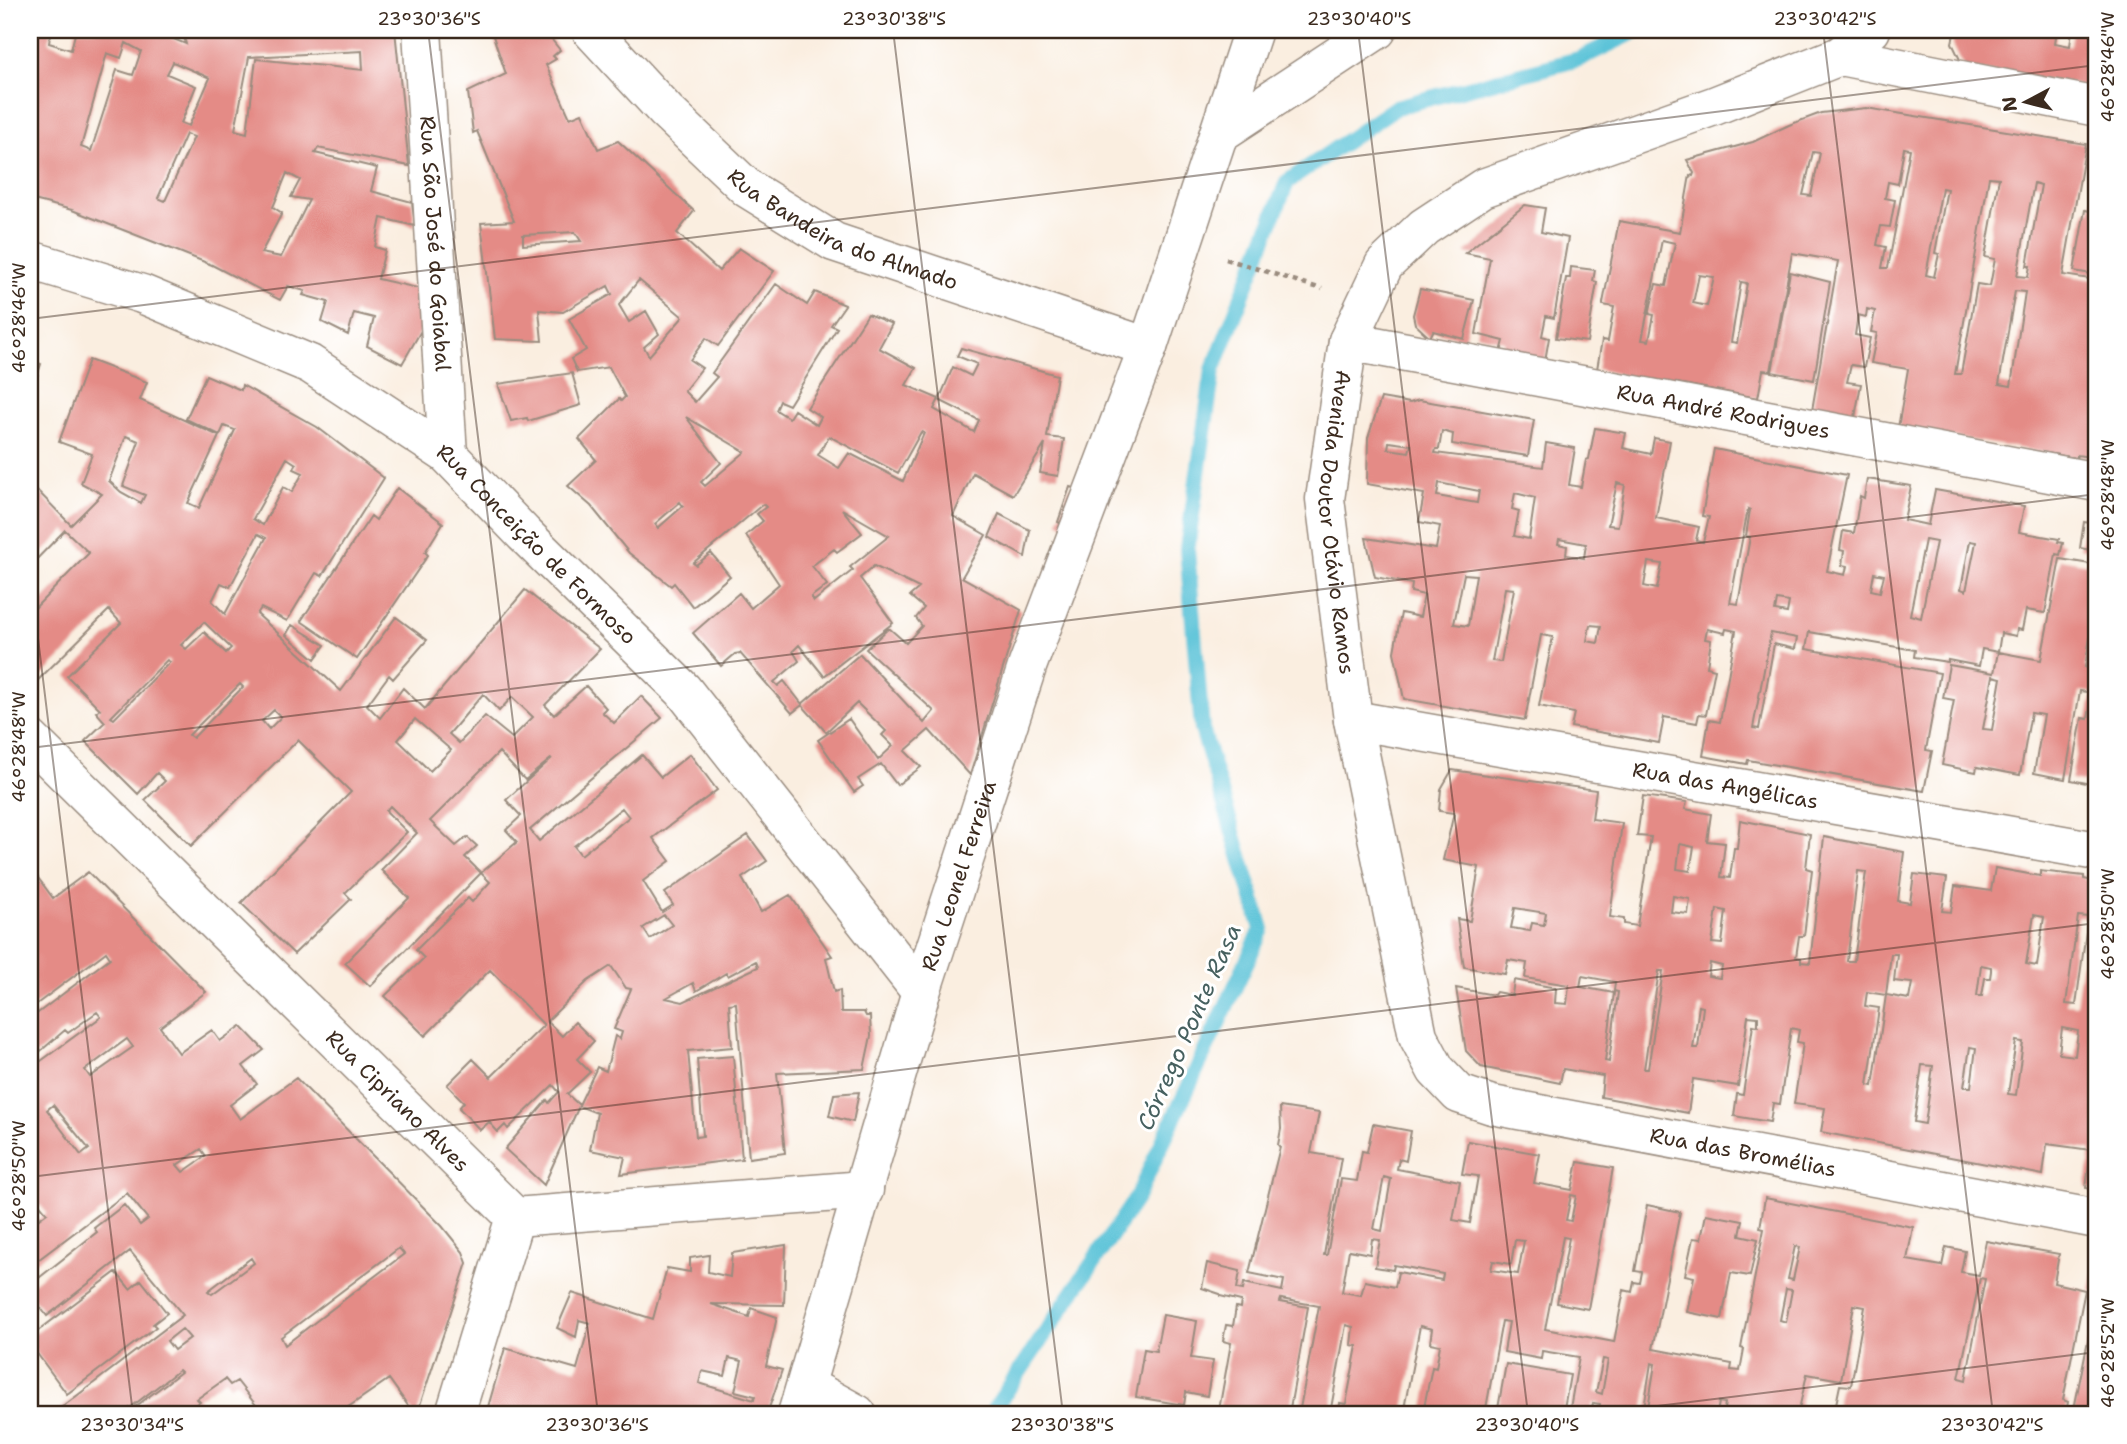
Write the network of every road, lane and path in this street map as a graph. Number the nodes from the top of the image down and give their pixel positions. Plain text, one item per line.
1 (422, 30) edge
2 (591, 30) edge
3 (1253, 30) edge
4 (1377, 30) edge
5 (1871, 30) edge
6 (1840, 57) junction
7 (2097, 107) edge
8 (1219, 134) junction
9 (1221, 258) dead end
10 (30, 260) edge
11 (1286, 277) dead end
12 (1348, 341) junction
13 (1148, 347) junction
14 (448, 455) junction
15 (2097, 482) edge
16 (1353, 720) junction
17 (30, 739) edge
18 (2097, 851) edge
19 (920, 992) junction
20 (1418, 1035) joint
21 (864, 1190) junction
22 (515, 1217) junction
23 (2097, 1219) edge
24 (802, 1400) edge
25 (454, 1414) edge
26 (857, 1414) edge

1 - 14 street, Rua São José do Goiabal
2 - 13 street, Rua Bandeira do Almado
3 - 8 street, Rua Leonel Ferreira
4 - 8 street
5 - 6 street, Avenida Doutor Otávio Ramos
6 - 7 street
6 - 12 street, Avenida Doutor Otávio Ramos
8 - 13 street, Rua Leonel Ferreira
9 - 11 path
10 - 14 street, Rua Conceição de Formoso
12 - 15 street, Rua André Rodrigues
12 - 16 street, Avenida Doutor Otávio Ramos
13 - 19 street, Rua Leonel Ferreira
14 - 19 street, Rua Conceição de Formoso
16 - 18 street, Rua das Angélicas
16 - 20 street, Avenida Doutor Otávio Ramos
17 - 22 street, Rua Cipriano Alves
19 - 21 street, Rua Leonel Ferreira
20 - 23 street, Rua das Bromélias
21 - 22 street
21 - 24 street, Rua Leonel Ferreira
22 - 25 street
24 - 26 street

